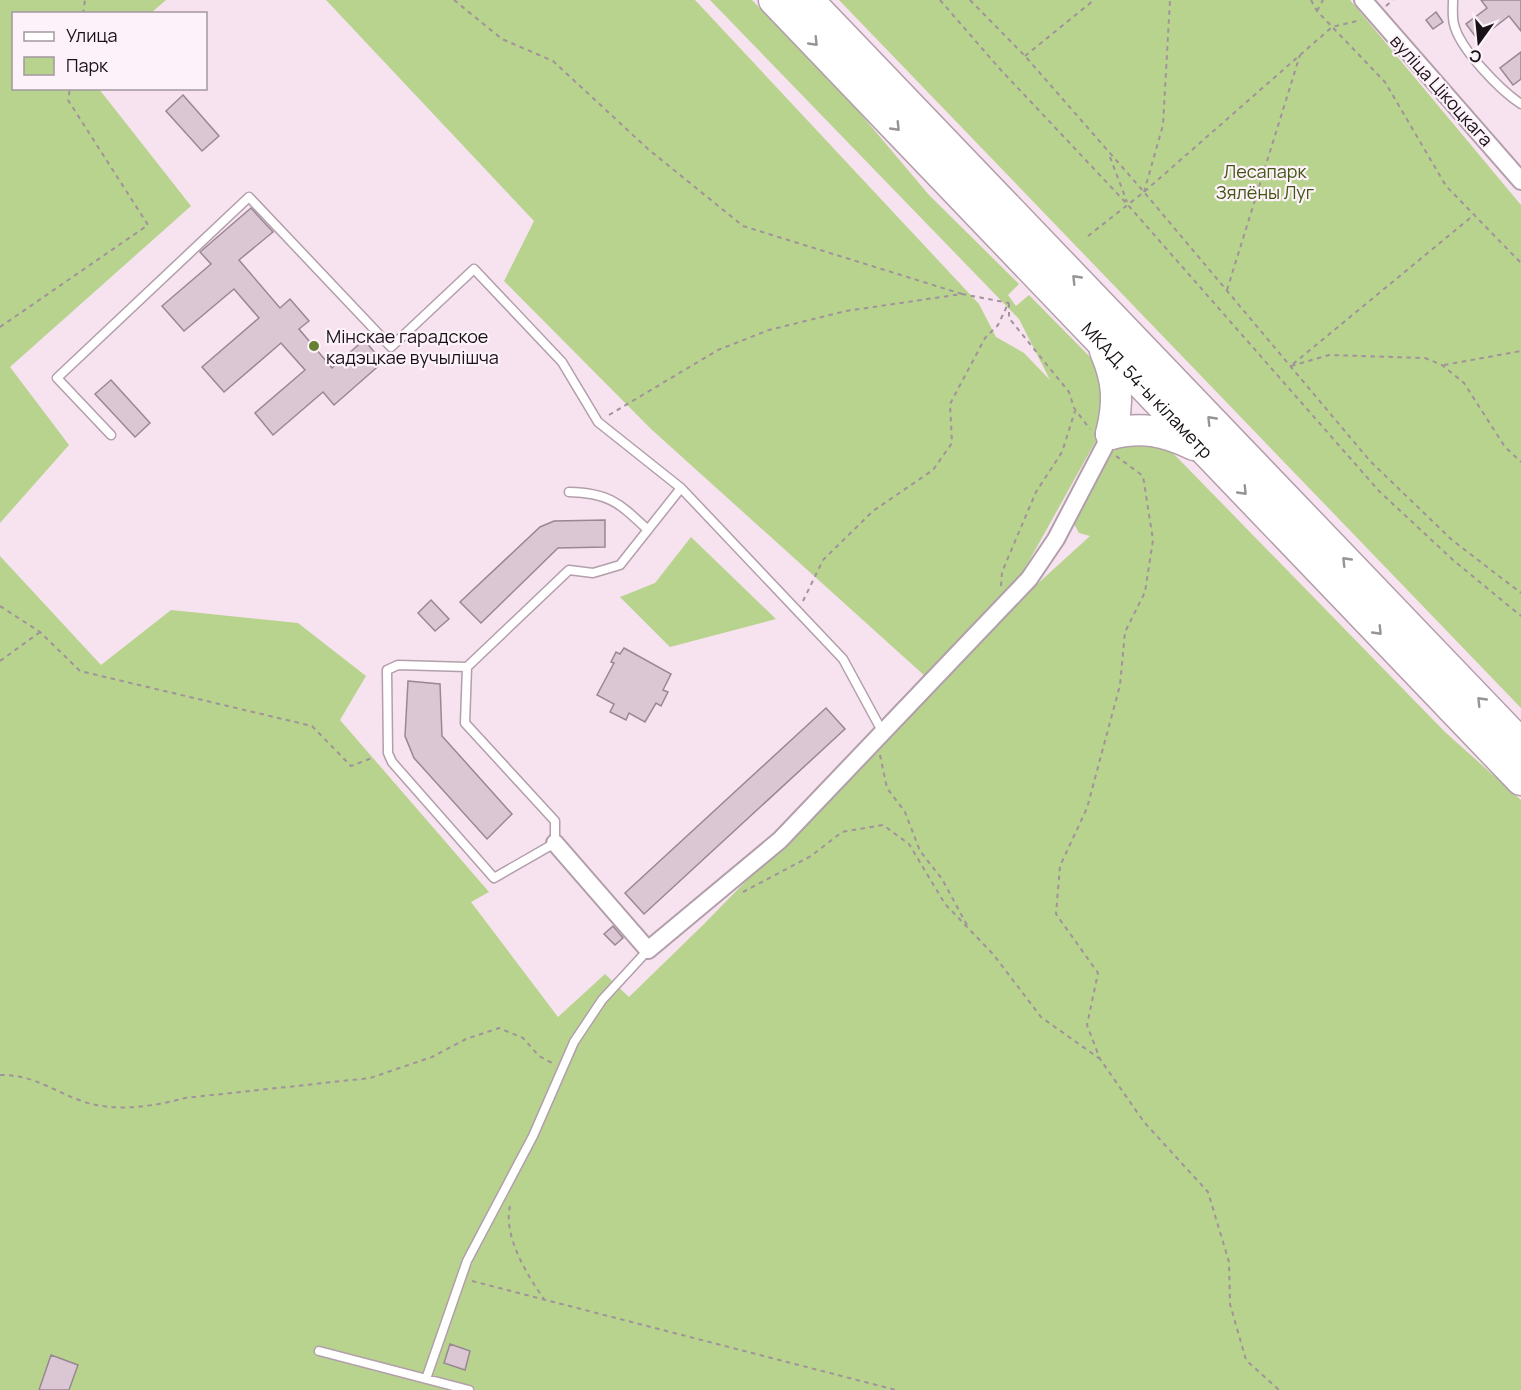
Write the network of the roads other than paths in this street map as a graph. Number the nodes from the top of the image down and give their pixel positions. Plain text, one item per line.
1 (774, 0) edge
2 (808, 0) edge
3 (1363, 0) edge
4 (1453, 0) edge
5 (1521, 104) edge
6 (1521, 181) edge
7 (1100, 340) junction
8 (111, 435) dead end
9 (1107, 441) junction
10 (1203, 448) junction
11 (681, 488) junction
12 (569, 492) dead end
13 (648, 530) junction
14 (467, 667) junction
15 (878, 736) junction
16 (1521, 744) edge
17 (1521, 780) edge
18 (555, 843) junction
19 (648, 950) junction
20 (319, 1352) dead end
21 (426, 1379) junction
22 (469, 1390) edge

1 -> 7 highway, МКАД, 54-ы кіламетр
16 -> 2 highway, МКАД, 54-ы кіламетр
3 - 6 street, вуліца Цікоцкага
4 - 5 lane
7 - 9 highway
7 - 10 highway, МКАД, 54-ы кіламетр
8 - 11 lane
9 - 10 highway
9 - 15 street
10 -> 17 highway, МКАД, 54-ы кіламетр
11 - 13 lane
11 - 15 lane
12 - 13 lane
13 - 14 lane
14 - 18 lane
14 - 18 lane
15 - 19 street
18 - 19 street
19 - 21 lane
20 - 21 lane
21 - 22 lane

